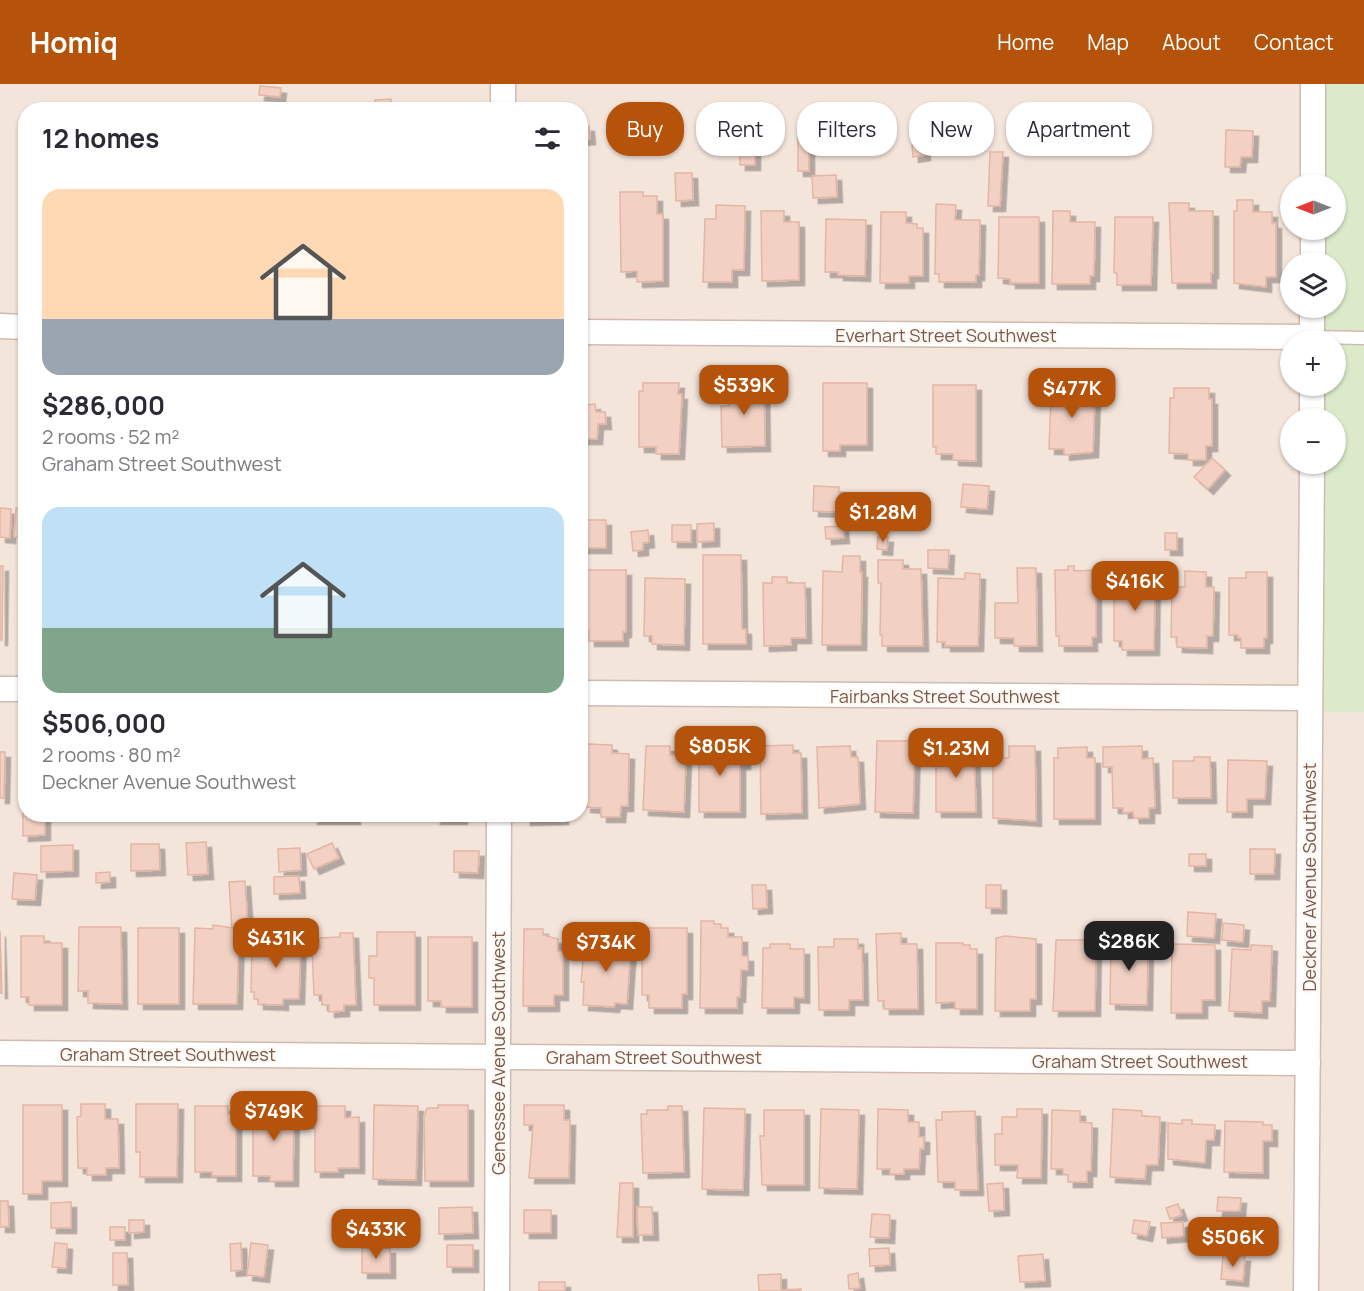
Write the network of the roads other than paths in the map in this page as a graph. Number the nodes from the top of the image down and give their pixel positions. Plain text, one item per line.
1 (503, 84) edge
2 (1313, 84) edge
3 (502, 102) edge
4 (1313, 174) edge
5 (0, 326) edge
6 (18, 327) edge
7 (588, 332) edge
8 (1346, 338) edge
9 (1364, 338) edge
10 (1280, 339) edge
11 (1312, 474) edge
12 (0, 689) edge
13 (18, 689) edge
14 (588, 693) edge
15 (1309, 698) junction
16 (499, 822) edge
17 (0, 1053) edge
18 (498, 1056) junction
19 (1308, 1063) junction
20 (497, 1291) edge
21 (1306, 1291) edge

1 - 3 street
2 - 4 street
5 - 6 street
7 - 10 street, Everhart Street Southwest
8 - 9 lane
11 - 15 street, Deckner Avenue Southwest
12 - 13 street
14 - 15 street, Fairbanks Street Southwest
15 - 19 street, Deckner Avenue Southwest
16 - 18 street, Genessee Avenue Southwest
17 - 18 street, Graham Street Southwest
18 - 19 street, Graham Street Southwest
18 - 20 street, Genessee Avenue Southwest
19 - 21 street, Deckner Avenue Southwest

